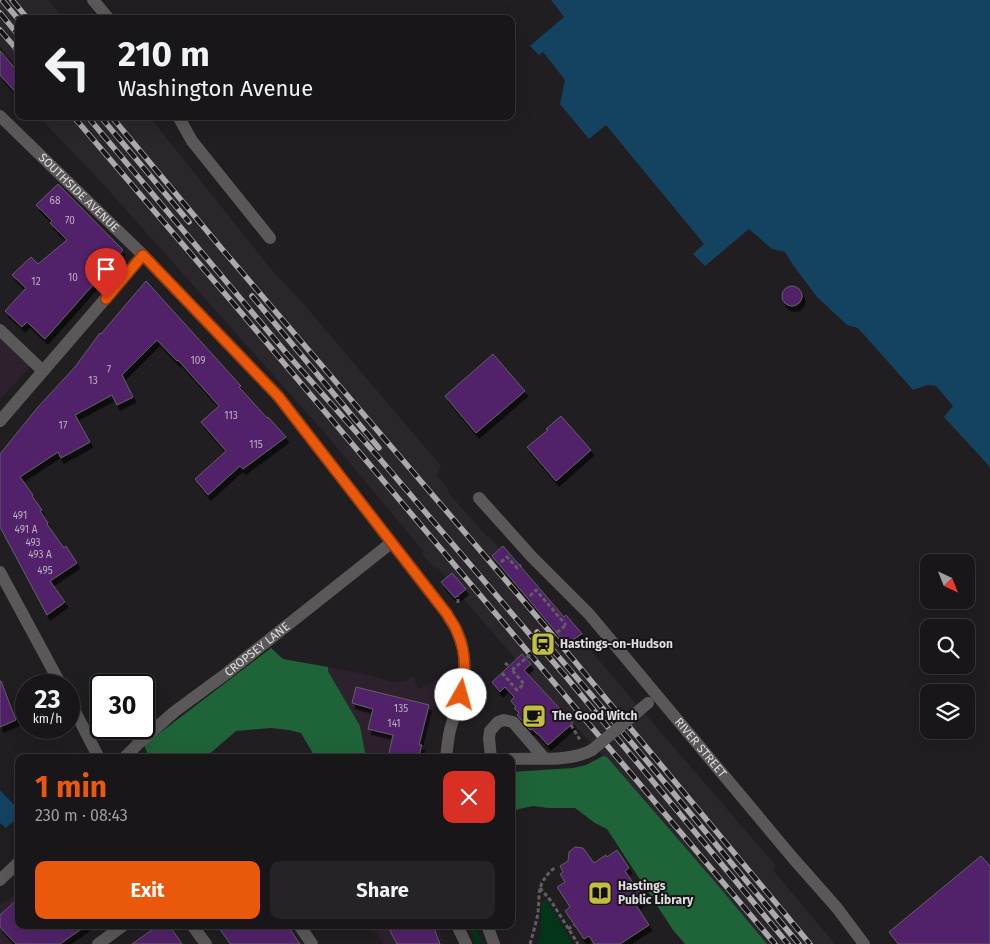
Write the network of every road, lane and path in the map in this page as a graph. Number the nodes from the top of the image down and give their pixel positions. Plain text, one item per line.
1 (93, 0) edge
2 (106, 15) edge
3 (0, 116) edge
4 (180, 120) edge
5 (270, 238) dead end
6 (143, 255) junction
7 (0, 330) edge
8 (43, 371) junction
9 (0, 421) edge
10 (479, 498) dead end
11 (391, 543) junction
12 (501, 562) dead end
13 (517, 568) dead end
14 (0, 572) edge
15 (458, 596) dead end
16 (530, 596) dead end
17 (458, 602) dead end
18 (505, 663) dead end
19 (509, 666) dead end
20 (502, 673) dead end
21 (55, 674) edge
22 (653, 699) junction
23 (80, 721) edge
24 (571, 725) dead end
25 (587, 746) junction
26 (97, 754) edge
27 (128, 754) edge
28 (447, 754) edge
29 (490, 754) edge
30 (544, 758) junction
31 (515, 759) edge
32 (15, 866) edge
33 (557, 870) dead end
34 (0, 880) edge
35 (540, 888) junction
36 (574, 925) dead end
37 (119, 929) edge
38 (195, 929) edge
39 (302, 929) edge
40 (459, 929) edge
41 (488, 929) edge
42 (568, 929) junction
43 (98, 944) edge
44 (206, 944) edge
45 (312, 944) edge
46 (466, 944) edge
47 (494, 944) edge
48 (530, 944) edge
49 (578, 944) edge
50 (864, 944) edge

1 - 2 street
3 - 6 street, SOUTHSIDE AVENUE
4 - 5 street
6 - 8 street
6 - 11 street, SOUTHSIDE AVENUE
7 - 8 street
8 - 9 street
10 - 22 street, RIVER STREET
11 - 27 street, CROPSEY LANE
11 - 28 street, SOUTHSIDE AVENUE
12 - 13 path
14 - 21 street
15 - 17 path
16 - 20 path, bridge
18 - 19 path
22 - 25 street, bridge
22 - 50 street, RIVER STREET
23 - 26 street
24 - 25 path
25 - 30 street
29 - 30 street
30 - 31 street
32 - 34 street
33 - 35 path
35 - 42 path
35 - 48 path
36 - 42 path
37 - 43 street
38 - 44 street
39 - 45 street
40 - 46 street
41 - 47 street
42 - 49 path

